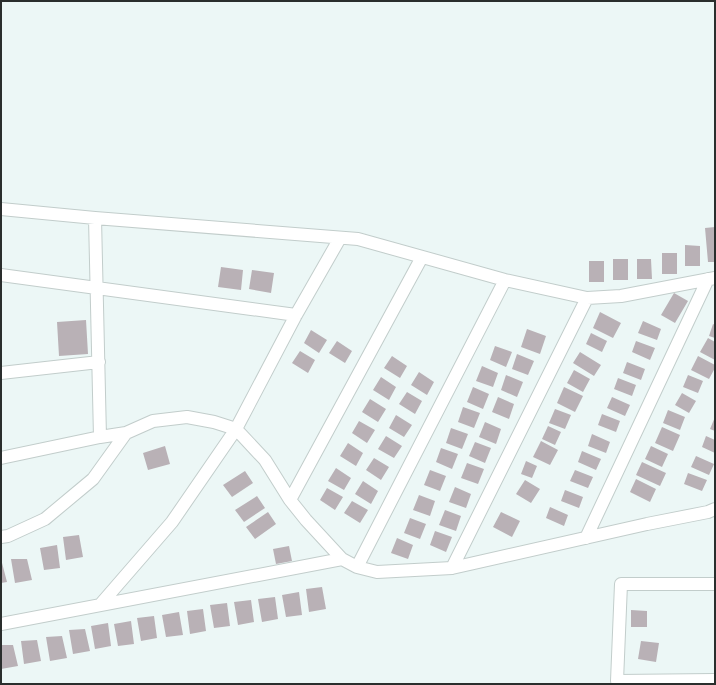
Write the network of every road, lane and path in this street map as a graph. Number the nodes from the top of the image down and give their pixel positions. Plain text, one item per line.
1 (1, 209) edge
2 (95, 218) junction
3 (340, 238) junction
4 (422, 257) junction
5 (1, 275) edge
6 (711, 279) edge
7 (505, 280) junction
8 (96, 288) junction
9 (587, 298) junction
10 (296, 315) junction
11 (99, 362) junction
12 (1, 373) edge
13 (236, 430) junction
14 (126, 433) junction
15 (100, 436) junction
16 (1, 458) edge
17 (715, 498) edge
18 (290, 500) junction
19 (711, 511) edge
20 (1, 537) edge
21 (586, 538) junction
22 (342, 560) junction
23 (356, 567) junction
24 (452, 568) junction
25 (715, 584) edge
26 (100, 605) junction
27 (1, 624) edge
28 (715, 680) edge

1 - 2 street
2 - 3 street
2 - 8 street
3 - 4 street
3 - 10 street
4 - 7 street
4 - 18 street
5 - 8 street
6 - 9 street
6 - 21 street
7 - 9 street
7 - 23 street
8 - 10 street
8 - 11 street
9 - 24 street
10 - 13 street
11 - 12 street
11 - 15 street
13 - 14 street
13 - 18 street
13 - 26 street
14 - 15 street
14 - 20 street
15 - 16 street
17 - 19 street
18 - 22 street
19 - 21 street
21 - 24 street
22 - 23 street
22 - 26 street
23 - 24 street
25 - 28 street
26 - 27 street

